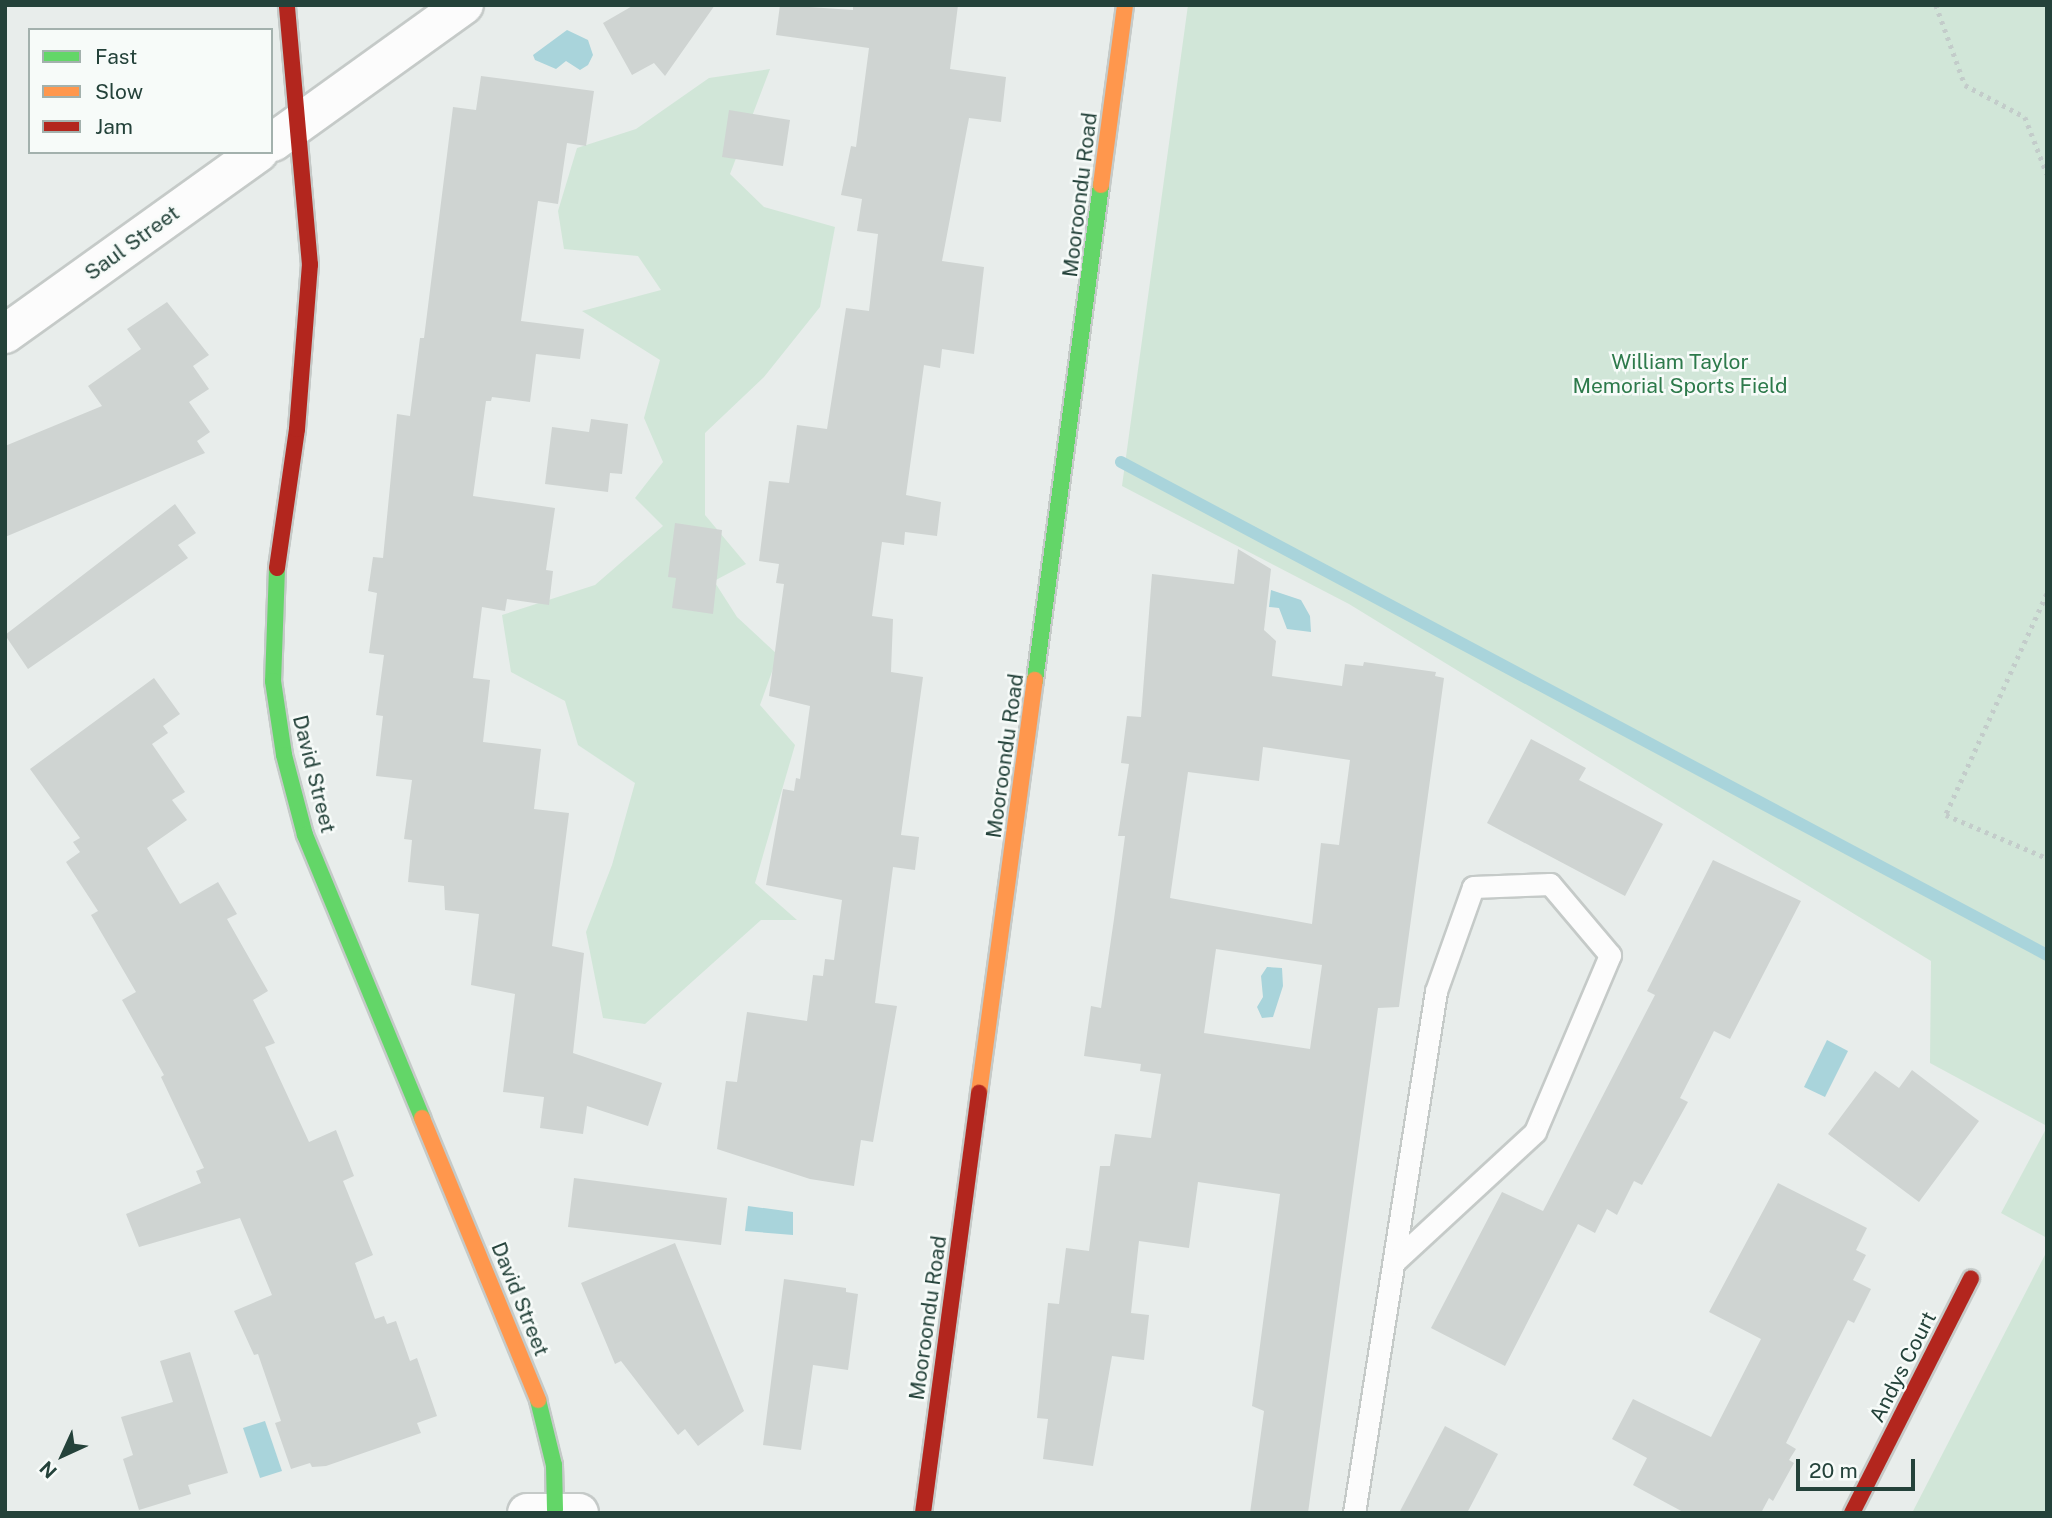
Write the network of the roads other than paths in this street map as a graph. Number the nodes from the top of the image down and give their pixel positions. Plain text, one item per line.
1 (287, 5) edge
2 (464, 5) edge
3 (1125, 5) edge
4 (285, 133) edge
5 (256, 154) edge
6 (5, 334) edge
7 (1394, 1262) junction
8 (1971, 1278) dead end
9 (554, 1512) edge
10 (923, 1513) edge
11 (1354, 1513) edge
12 (1852, 1513) edge

1 - 4 street, David Street
2 - 4 street
3 - 10 street, Mooroondu Road
4 - 9 street, David Street
5 - 6 street, Saul Street
7 - 7 lane
7 - 11 lane
8 - 12 street, Andys Court

